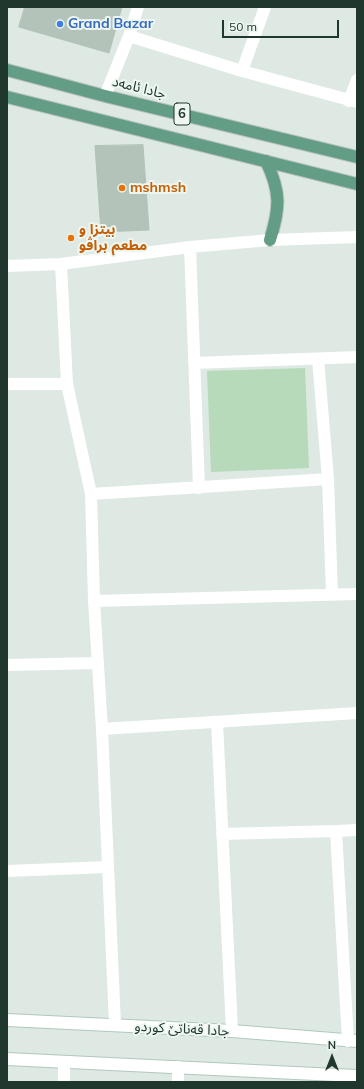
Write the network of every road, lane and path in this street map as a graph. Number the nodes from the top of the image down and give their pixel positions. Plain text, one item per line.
1 (138, 7) edge
2 (265, 7) edge
3 (128, 36) junction
4 (7, 70) edge
5 (242, 71) junction
6 (357, 80) edge
7 (105, 96) junction
8 (7, 97) edge
9 (353, 102) edge
10 (357, 157) edge
11 (266, 161) junction
12 (357, 184) edge
13 (357, 237) edge
14 (270, 240) junction
15 (190, 247) junction
16 (61, 264) junction
17 (7, 266) edge
18 (357, 357) edge
19 (318, 359) junction
20 (194, 363) junction
21 (7, 384) edge
22 (67, 384) junction
23 (328, 479) junction
24 (199, 488) junction
25 (91, 494) junction
26 (357, 594) edge
27 (332, 595) junction
28 (94, 601) junction
29 (98, 663) junction
30 (7, 665) edge
31 (357, 713) edge
32 (217, 722) junction
33 (102, 729) junction
34 (357, 830) edge
35 (336, 831) junction
36 (222, 834) junction
37 (108, 867) junction
38 (7, 871) edge
39 (7, 1020) edge
40 (115, 1026) junction
41 (232, 1031) junction
42 (353, 1041) edge
43 (7, 1060) edge
44 (64, 1062) junction
45 (178, 1067) junction
46 (357, 1076) edge
47 (291, 1077) edge
48 (64, 1082) edge
49 (178, 1082) edge

1 - 3 street
2 - 5 street
3 - 5 street
3 - 7 street
4 - 7 main road, جادا ئامەد / 6
5 - 9 street
6 - 9 street
7 - 10 main road, جادا ئامەد / 6
8 - 11 main road, 6
11 - 12 main road, 6
11 - 14 main road
13 - 14 street
14 - 15 street
15 - 16 street
15 - 20 street
16 - 17 street
16 - 22 street
18 - 19 street
19 - 20 street
19 - 23 street
20 - 24 street
21 - 22 street
22 - 25 street
23 - 24 street
23 - 27 street
24 - 25 street
25 - 28 street
26 - 27 street
27 - 28 street
28 - 29 street
29 - 30 street
29 - 33 street
31 - 32 street
32 - 33 street
32 - 36 street
33 - 37 street
34 - 35 street
35 - 36 street
35 - 42 street
36 - 41 street
37 - 38 street
37 - 40 street
39 - 40 street, جادا قەناتێ کوردو
40 - 41 street, جادا قەناتێ کوردو
41 - 42 street, جادا قەناتێ کوردو
43 - 44 street
44 - 45 street
44 - 48 street
45 - 47 street
45 - 49 street
46 - 47 street

